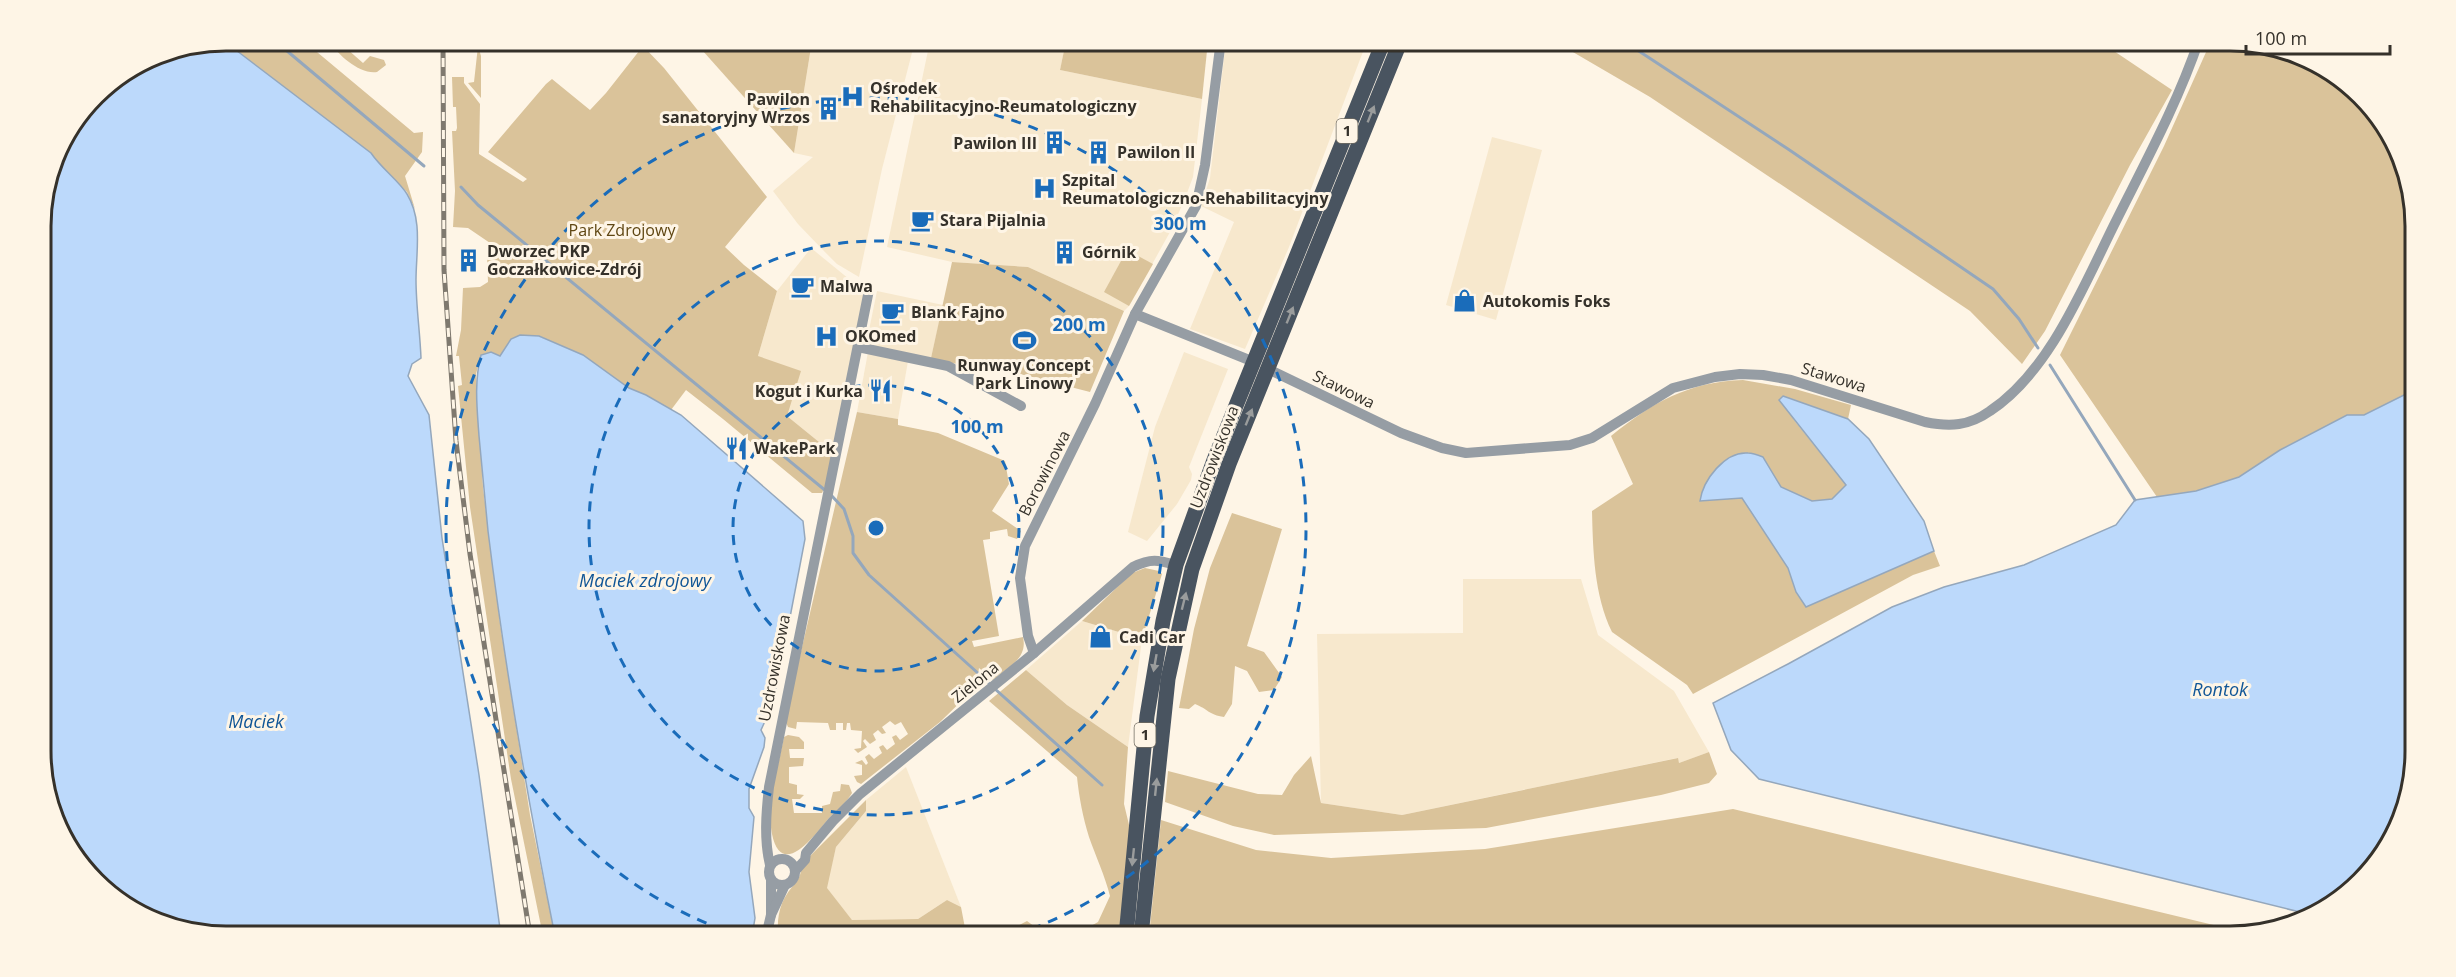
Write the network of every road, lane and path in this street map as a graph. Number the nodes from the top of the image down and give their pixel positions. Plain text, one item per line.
1 (1220, 51) edge
2 (1380, 51) edge
3 (1397, 51) edge
4 (2195, 51) edge
5 (869, 290) dead end
6 (1135, 314) junction
7 (1261, 342) junction
8 (858, 347) junction
9 (1254, 362) junction
10 (1268, 369) junction
11 (1021, 406) dead end
12 (1176, 565) junction
13 (1034, 653) junction
14 (806, 853) junction
15 (779, 861) junction
16 (795, 871) junction
17 (771, 880) junction
18 (785, 885) junction
19 (771, 915) junction
20 (768, 926) edge
21 (1127, 926) edge
22 (1143, 926) edge

1 - 6 street, Borowinowa
2 - 7 main road, Uzdrowiskowa / 1
10 -> 3 main road, Uzdrowiskowa / 1
4 - 10 street, Stawowa
5 - 8 street, Uzdrowiskowa
6 - 9 street
6 - 13 street, Borowinowa
7 - 9 main road, Uzdrowiskowa / 1
7 - 10 main road
8 - 11 street
8 - 15 street, Uzdrowiskowa
9 - 12 main road, Uzdrowiskowa / 1
22 -> 10 main road, Uzdrowiskowa / 1
12 - 13 street, Zielona
12 -> 21 main road, Uzdrowiskowa / 1
13 - 14 street, Zielona
14 - 15 street, Zielona
14 - 16 street, Zielona
15 - 16 street
15 - 17 street
16 - 18 street
17 - 18 street
17 - 19 street
18 - 19 street
19 - 20 street

